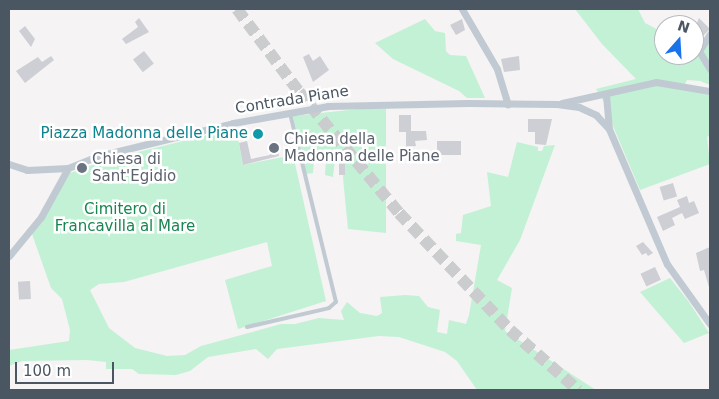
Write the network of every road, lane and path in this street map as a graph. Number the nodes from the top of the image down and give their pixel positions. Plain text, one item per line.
1 (462, 9) edge
2 (710, 34) edge
3 (710, 69) edge
4 (710, 91) edge
5 (606, 95) junction
6 (508, 104) junction
7 (557, 104) junction
8 (290, 112) junction
9 (609, 129) junction
10 (9, 164) edge
11 (68, 168) junction
12 (9, 256) edge
13 (710, 324) edge
14 (247, 327) dead end

1 - 6 street
2 - 3 street
4 - 5 street
5 - 7 street
5 - 9 street
6 - 7 street, Contrada Piane
6 - 8 street, Contrada Piane
7 - 9 street
8 - 11 street, Contrada Piane
8 - 14 lane
9 - 13 street
10 - 11 street, Contrada Piane
11 - 12 street

